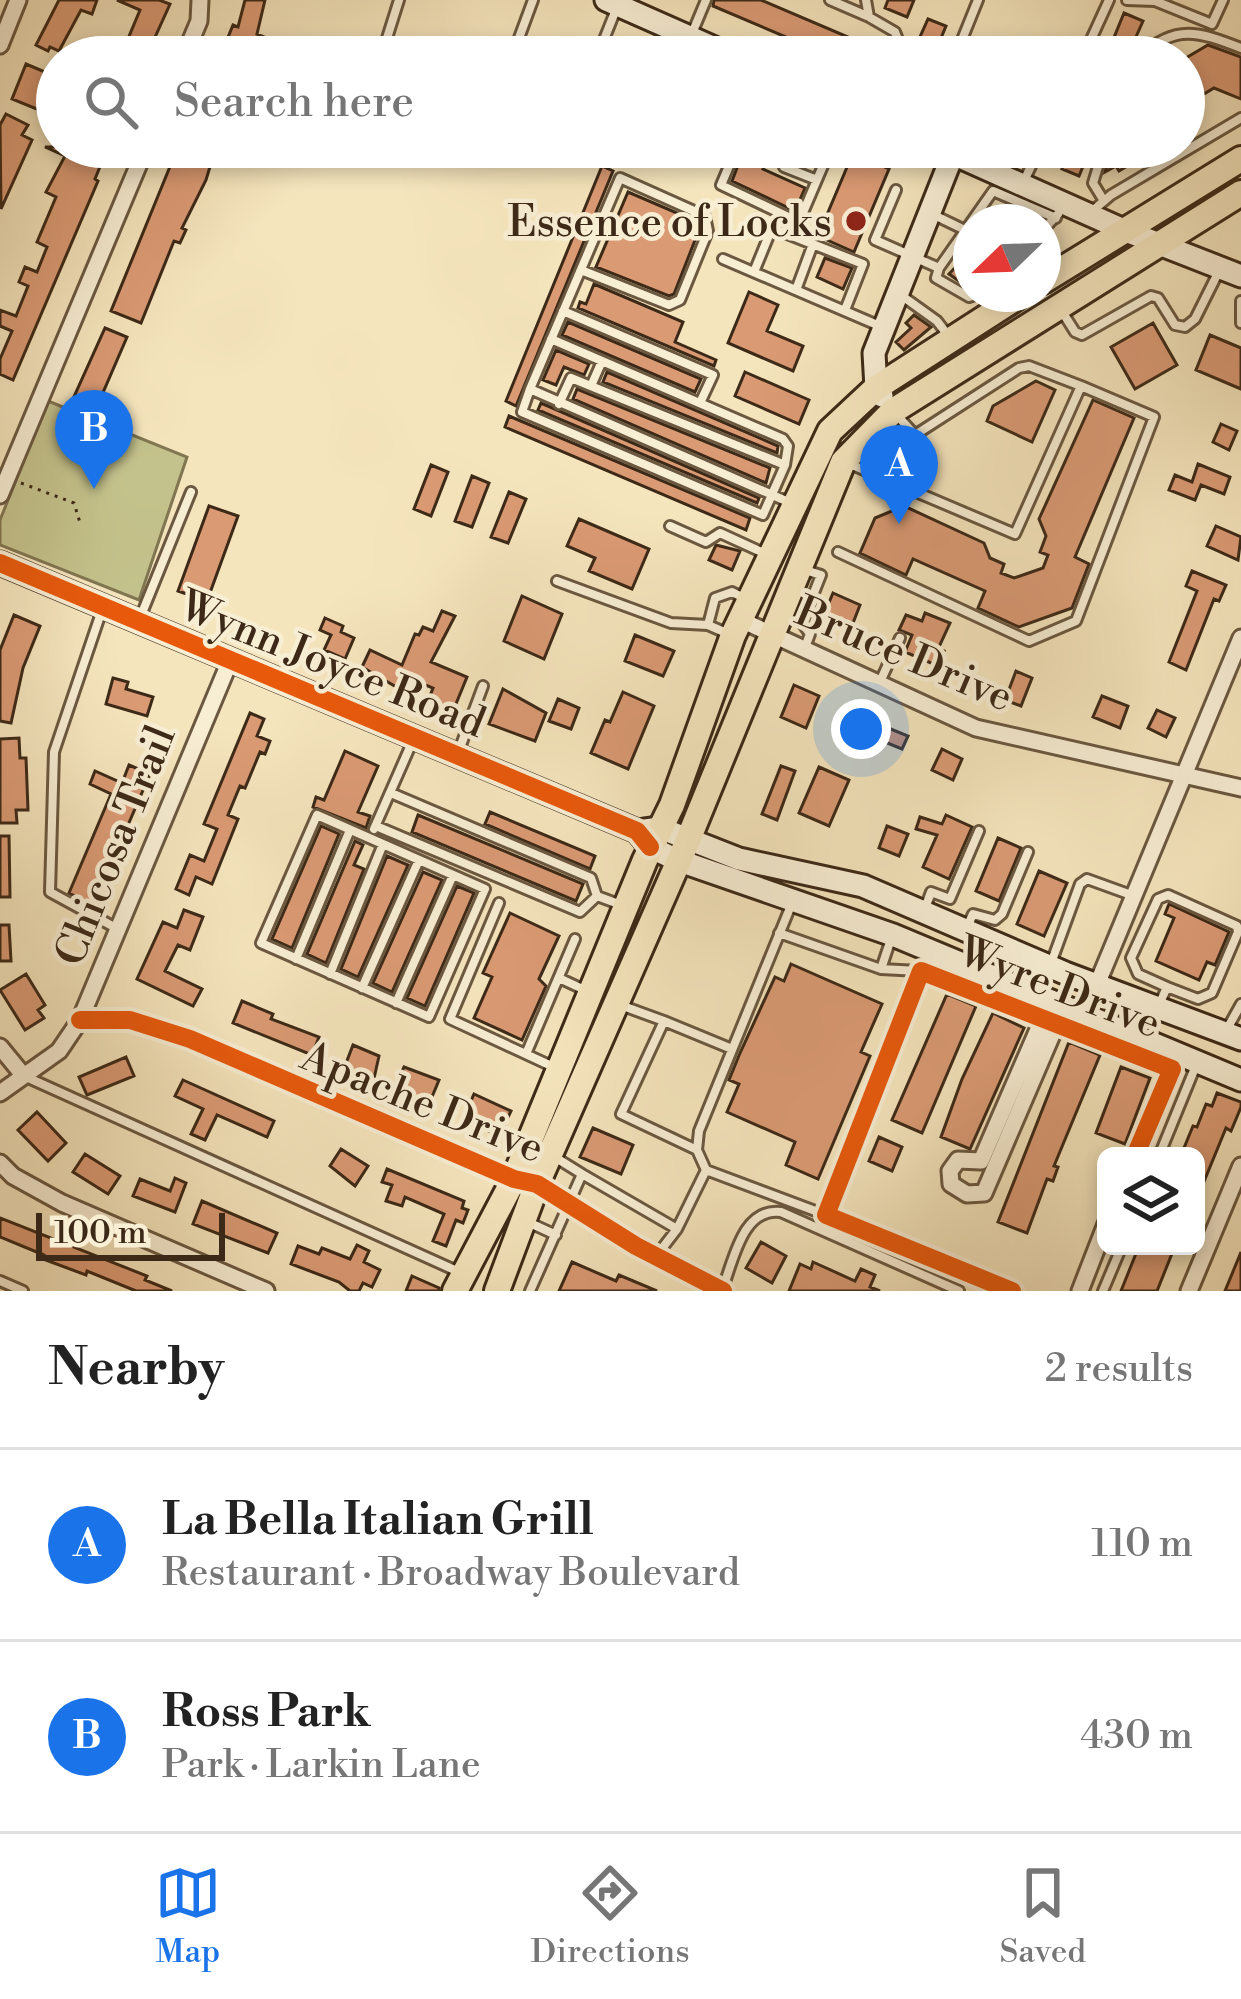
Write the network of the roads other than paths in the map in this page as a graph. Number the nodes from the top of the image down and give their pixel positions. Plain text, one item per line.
1 (18, 0) edge
2 (200, 0) edge
3 (400, 0) edge
4 (533, 0) edge
5 (706, 0) edge
6 (830, 0) edge
7 (866, 0) edge
8 (978, 0) edge
9 (1109, 0) edge
10 (1127, 0) edge
11 (1222, 0) edge
12 (614, 2) edge
13 (868, 16) junction
14 (193, 36) edge
15 (388, 36) edge
16 (520, 36) edge
17 (603, 36) edge
18 (688, 36) edge
19 (690, 36) edge
20 (897, 36) edge
21 (963, 36) edge
22 (1093, 36) edge
23 (1176, 36) edge
24 (1204, 36) edge
25 (1205, 36) edge
26 (0, 45) edge
27 (1241, 48) edge
28 (1241, 118) edge
29 (1205, 140) edge
30 (1241, 159) edge
31 (137, 168) edge
32 (728, 168) edge
33 (787, 168) edge
34 (822, 168) edge
35 (940, 168) edge
36 (987, 168) edge
37 (1031, 168) edge
38 (1098, 168) edge
39 (1160, 168) edge
40 (817, 180) junction
41 (1024, 183) junction
42 (896, 190) dead end
43 (1241, 193) edge
44 (984, 204) edge
45 (1041, 204) edge
46 (1052, 204) edge
47 (1096, 207) junction
48 (1061, 209) edge
49 (928, 213) junction
50 (953, 224) edge
51 (1126, 231) junction
52 (1158, 243) junction
53 (813, 244) junction
54 (953, 248) edge
55 (910, 256) junction
56 (723, 259) dead end
57 (1061, 263) edge
58 (939, 268) junction
59 (581, 270) junction
60 (754, 272) junction
61 (1231, 272) edge
62 (796, 290) junction
63 (953, 290) edge
64 (896, 291) junction
65 (1241, 302) edge
66 (1061, 306) edge
67 (844, 310) junction
68 (1061, 310) edge
69 (563, 311) junction
70 (983, 312) edge
71 (1051, 312) edge
72 (1241, 323) edge
73 (884, 327) junction
74 (551, 339) junction
75 (951, 339) junction
76 (602, 361) junction
77 (591, 386) junction
78 (1081, 386) junction
79 (876, 388) junction
80 (530, 389) junction
81 (700, 403) junction
82 (559, 404) junction
83 (893, 411) junction
84 (915, 435) junction
85 (843, 462) junction
86 (785, 465) junction
87 (874, 475) junction
88 (191, 492) dead end
89 (0, 495) edge
90 (783, 500) junction
91 (670, 526) dead end
92 (838, 552) dead end
93 (770, 556) junction
94 (0, 563) edge
95 (557, 581) dead end
96 (103, 606) junction
97 (795, 608) junction
98 (740, 619) junction
99 (139, 621) junction
100 (708, 625) junction
101 (770, 636) junction
102 (900, 638) dead end
103 (1241, 638) edge
104 (804, 651) junction
105 (230, 661) junction
106 (483, 686) dead end
107 (879, 686) junction
108 (415, 737) junction
109 (458, 754) junction
110 (1184, 776) junction
111 (1241, 788) edge
112 (391, 793) junction
113 (376, 826) junction
114 (350, 830) junction
115 (980, 830) dead end
116 (649, 836) junction
117 (370, 838) junction
118 (383, 844) junction
119 (683, 850) junction
120 (1028, 852) dead end
121 (419, 860) junction
122 (453, 875) junction
123 (597, 896) junction
124 (1134, 896) junction
125 (792, 902) junction
126 (499, 903) dead end
127 (626, 907) junction
128 (916, 909) junction
129 (1126, 916) junction
130 (1146, 925) junction
131 (117, 929) junction
132 (964, 932) junction
133 (779, 933) junction
134 (893, 935) junction
135 (575, 939) dead end
136 (296, 959) junction
137 (1050, 967) junction
138 (881, 969) junction
139 (921, 971) junction
140 (330, 974) junction
141 (558, 978) junction
142 (1097, 984) junction
143 (362, 988) junction
144 (590, 992) junction
145 (1163, 997) junction
146 (396, 1003) junction
147 (616, 1003) junction
148 (1241, 1004) edge
149 (80, 1020) junction
150 (1050, 1020) junction
151 (664, 1021) junction
152 (1081, 1022) junction
153 (1234, 1036) edge
154 (0, 1047) edge
155 (732, 1048) junction
156 (526, 1054) junction
157 (1198, 1062) junction
158 (559, 1070) junction
159 (23, 1075) junction
160 (1241, 1081) edge
161 (0, 1093) edge
162 (1139, 1147) edge
163 (1163, 1147) edge
164 (697, 1150) junction
165 (550, 1155) junction
166 (0, 1162) edge
167 (988, 1164) dead end
168 (706, 1170) junction
169 (582, 1174) junction
170 (1239, 1178) edge
171 (526, 1181) junction
172 (569, 1204) junction
173 (826, 1216) junction
174 (524, 1220) junction
175 (677, 1229) junction
176 (556, 1235) junction
177 (1097, 1247) edge
178 (1117, 1255) edge
179 (656, 1257) junction
180 (0, 1281) edge
181 (459, 1282) edge
182 (695, 1284) edge
183 (502, 1287) edge
184 (22, 1291) edge
185 (266, 1291) edge
186 (530, 1291) edge
187 (722, 1291) edge
188 (958, 1291) edge
189 (1012, 1291) edge
190 (1080, 1291) edge
191 (1103, 1291) edge
192 (1189, 1291) edge

1 - 26 street
2 - 14 street
3 - 15 lane
4 - 16 lane
5 - 19 lane
6 - 13 lane
7 - 13 lane
8 - 21 lane
9 - 22 lane
10 - 11 lane
12 - 17 lane
12 - 18 street
13 - 20 lane
23 - 24 lane
25 - 27 lane
28 - 29 lane
30 - 51 main road
31 - 89 street
32 - 40 lane
33 - 40 lane
34 - 40 lane
35 - 49 street
36 - 41 street
37 - 41 lane
38 - 47 lane
39 - 47 lane
41 - 46 street
42 - 55 lane
43 - 52 main road
44 - 45 lane
47 - 48 street
47 - 51 street
49 - 50 lane
49 - 55 street
51 - 52 street
51 - 57 main road
52 - 61 street
52 - 66 main road
53 - 60 lane
53 - 62 lane
53 - 67 lane
54 - 58 lane
55 - 58 lane
55 - 64 street
56 - 60 lane
58 - 63 lane
59 - 59 lane
59 - 69 lane
60 - 62 lane
61 - 68 lane
62 - 67 lane
64 - 73 street
64 - 75 lane
65 - 72 lane
67 - 73 lane
69 - 74 lane
69 - 81 lane
70 - 75 main road
71 - 83 main road
73 - 79 street
74 - 76 lane
74 - 80 lane
75 - 79 main road
76 - 77 lane
76 - 81 lane
77 - 82 lane
77 - 86 lane
78 - 84 lane
78 - 87 lane
78 - 92 lane
79 - 83 street
79 - 90 main road
80 - 82 lane
80 - 90 lane
81 - 86 lane
82 - 90 lane
83 - 84 lane
83 - 85 main road
84 - 87 lane
85 - 87 lane
85 - 97 main road
86 - 90 lane
88 - 99 lane
90 - 93 main road
91 - 93 lane
93 - 98 main road
94 - 96 street, Wynn Joyce Road
95 - 100 lane
96 - 99 street, Wynn Joyce Road
96 - 131 lane
97 - 101 main road
97 - 104 lane
98 - 100 lane
98 - 100 lane
98 - 101 street, Bruce Drive
98 - 116 main road
99 - 105 street, Wynn Joyce Road
101 - 104 street, Bruce Drive
101 - 119 main road
102 - 107 lane
103 - 110 street
104 - 107 street, Bruce Drive
105 - 108 street, Wynn Joyce Road
105 - 131 street, Chicosa Trail
106 - 109 lane
107 - 110 street, Bruce Drive
108 - 109 street, Wynn Joyce Road
108 - 112 lane
109 - 116 street, Wynn Joyce Road
110 - 111 street, Bruce Drive
110 - 124 street
112 - 113 lane
112 - 123 lane
113 - 117 lane
113 - 123 lane
114 - 117 lane
114 - 136 lane
114 - 136 lane
115 - 128 lane
116 - 119 street, Wynn Joyce Road
116 - 127 main road
117 - 118 lane
118 - 121 lane
118 - 140 lane
119 - 125 street, Wynn Joyce Road
119 - 128 street, Wynn Joyce Road
119 - 147 main road
120 - 132 lane
121 - 122 lane
121 - 143 lane
122 - 146 lane
122 - 146 lane
123 - 127 lane
124 - 129 street
124 - 137 lane
125 - 133 lane
125 - 134 street, Wynn Joyce Road
126 - 156 lane
127 - 144 main road
128 - 132 street, Wynn Joyce Road
128 - 134 street
129 - 130 lane
129 - 142 street
130 - 145 lane
130 - 145 lane
131 - 149 street, Chicosa Trail
132 - 137 street, Wynn Joyce Road
133 - 138 lane
133 - 155 lane
134 - 138 lane
134 - 152 street, Wynn Joyce Road
135 - 141 lane
136 - 140 lane
137 - 142 street, Wynn Joyce Road
138 - 139 lane
139 - 150 street, Wyre Drive
139 - 173 street
140 - 143 lane
141 - 144 lane
141 - 156 lane
142 - 145 street, Wynn Joyce Road
142 - 152 street
143 - 146 lane
144 - 147 main road
144 - 158 main road
145 - 153 street, Wynn Joyce Road
147 - 151 lane
147 - 165 main road
148 - 153 lane
149 - 159 street, Chicosa Trail
149 - 171 street, Apache Drive
150 - 152 street, Wyre Drive
150 - 167 street
151 - 155 lane
151 - 164 lane
152 - 157 street, Wynn Joyce Road
152 - 162 street, Wyre Drive
154 - 159 street
155 - 164 lane
156 - 158 lane
157 - 160 street, Wynn Joyce Road
157 - 163 lane
158 - 171 main road
159 - 161 street, Chicosa Trail
159 - 181 lane
164 - 168 lane
165 - 169 lane
165 - 171 main road
166 - 185 street
168 - 173 lane
168 - 175 lane
169 - 172 lane
169 - 175 lane
170 - 192 street
171 - 172 street, Apache Drive
171 - 174 main road
171 - 181 main road
172 - 176 lane
172 - 179 street, Apache Drive
173 - 189 street
174 - 176 lane
174 - 183 main road
175 - 179 lane
176 - 186 lane
177 - 190 street
178 - 191 lane
179 - 182 street, Apache Drive
180 - 184 lane
182 - 187 street, Apache Drive
187 - 188 lane

